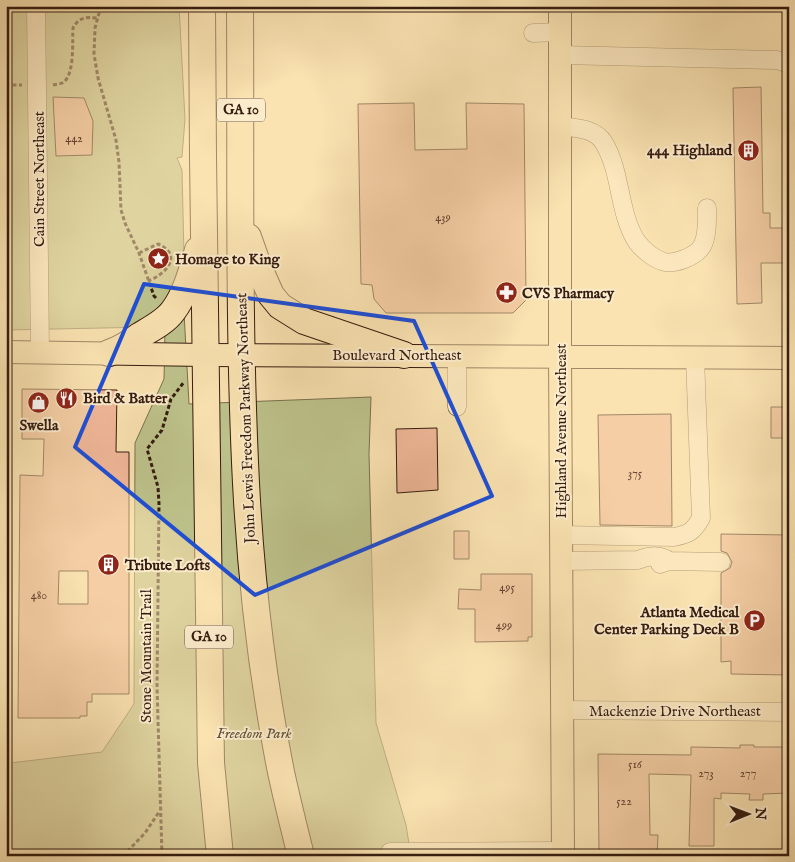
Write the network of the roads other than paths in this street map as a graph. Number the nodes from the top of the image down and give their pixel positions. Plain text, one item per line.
1 (36, 6) edge
2 (202, 6) edge
3 (240, 6) edge
4 (560, 6) edge
5 (560, 32) junction
6 (533, 33) dead end
7 (560, 55) junction
8 (789, 64) edge
9 (560, 126) junction
10 (707, 208) dead end
11 (241, 215) junction
12 (204, 233) junction
13 (40, 351) junction
14 (6, 352) edge
15 (109, 352) junction
16 (242, 354) junction
17 (206, 355) junction
18 (404, 355) junction
19 (457, 355) junction
20 (560, 356) junction
21 (696, 357) junction
22 (789, 358) edge
23 (457, 407) dead end
24 (562, 535) junction
25 (562, 561) junction
26 (721, 562) dead end
27 (562, 710) junction
28 (789, 712) edge
29 (390, 852) dead end
30 (563, 853) edge
31 (220, 856) edge
32 (300, 856) edge

1 - 13 street, Cain Street Northeast
2 - 12 highway, GA 10
3 - 11 highway, John Lewis Freedom Parkway Northeast / GA 10
4 - 5 main road, Highland Avenue Northeast
5 - 6 street
5 - 7 main road, Highland Avenue Northeast
7 - 8 street
7 - 9 main road, Highland Avenue Northeast
9 - 10 street
9 - 20 main road, Highland Avenue Northeast
11 - 16 highway, John Lewis Freedom Parkway Northeast / GA 10
11 - 18 highway
12 - 15 highway
12 - 17 highway, GA 10
13 - 14 main road, Boulevard Northeast
13 - 15 main road, Boulevard Northeast
15 - 17 main road, Boulevard Northeast
16 - 17 main road, Boulevard Northeast
16 - 18 main road, Boulevard Northeast
16 - 32 highway, John Lewis Freedom Parkway Northeast / GA 10
17 - 31 highway, GA 10
18 - 19 main road, Boulevard Northeast
19 - 20 main road, Boulevard Northeast
19 - 23 street
20 - 21 main road, Boulevard Northeast
20 - 24 main road, Highland Avenue Northeast
21 - 22 main road, Boulevard Northeast
21 - 24 street
24 - 25 main road, Highland Avenue Northeast
25 - 26 street
25 - 27 main road, Highland Avenue Northeast
27 - 28 street, Mackenzie Drive Northeast
27 - 30 main road, Highland Avenue Northeast
29 - 30 street

